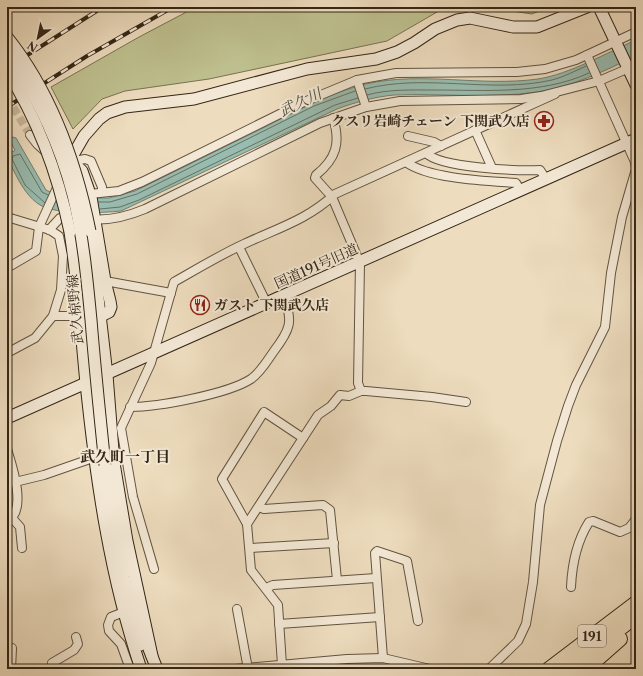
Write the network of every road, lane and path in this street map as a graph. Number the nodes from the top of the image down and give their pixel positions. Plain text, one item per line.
1 (587, 7) edge
2 (599, 7) edge
3 (636, 32) edge
4 (7, 37) edge
5 (616, 42) junction
6 (7, 53) edge
7 (588, 56) junction
8 (630, 66) edge
9 (7, 71) edge
10 (357, 80) junction
11 (599, 80) junction
12 (636, 85) edge
13 (555, 94) junction
14 (366, 107) junction
15 (333, 118) junction
16 (475, 130) junction
17 (30, 135) tunnel mouth
18 (408, 136) dead end
19 (631, 141) edge
20 (441, 146) junction
21 (426, 153) junction
22 (69, 162) junction
23 (406, 162) junction
24 (492, 168) junction
25 (546, 179) junction
26 (521, 191) junction
27 (102, 192) junction
28 (91, 195) junction
29 (332, 197) junction
30 (7, 217) edge
31 (96, 218) junction
32 (38, 227) junction
33 (49, 230) junction
34 (239, 246) junction
35 (360, 263) junction
36 (7, 268) edge
37 (105, 281) junction
38 (171, 293) junction
39 (283, 296) junction
40 (267, 304) junction
41 (53, 316) junction
42 (80, 316) junction
43 (101, 316) junction
44 (82, 336) junction
45 (7, 353) edge
46 (154, 353) junction
47 (107, 375) junction
48 (86, 384) junction
49 (361, 391) junction
50 (466, 402) dead end
51 (130, 407) junction
52 (7, 418) edge
53 (116, 428) junction
54 (91, 429) junction
55 (303, 438) junction
56 (7, 449) edge
57 (90, 459) dead end
58 (15, 482) junction
59 (259, 507) junction
60 (10, 517) edge
61 (636, 519) edge
62 (247, 524) junction
63 (334, 543) junction
64 (22, 548) dead end
65 (251, 548) junction
66 (154, 569) dead end
67 (124, 577) junction
68 (376, 578) junction
69 (337, 580) junction
70 (571, 587) dead end
71 (266, 588) junction
72 (636, 603) edge
73 (237, 609) dead end
74 (124, 612) junction
75 (636, 616) edge
76 (380, 617) junction
77 (418, 621) dead end
78 (279, 624) junction
79 (636, 624) edge
80 (76, 637) dead end
81 (12, 648) dead end
82 (152, 656) junction
83 (383, 658) junction
84 (52, 663) dead end
85 (282, 665) junction
86 (558, 667) edge
87 (248, 668) edge
88 (11, 669) edge
89 (130, 669) edge
90 (142, 669) edge
91 (147, 669) edge
92 (157, 669) edge
93 (234, 669) edge
94 (430, 669) edge
95 (489, 669) edge
96 (539, 669) edge
97 (586, 669) edge

1 - 22 main road
2 - 5 main road
3 - 5 street
4 - 43 main road, bridge
5 - 7 street
5 - 8 main road
6 - 67 main road, 武久椋野線, bridge
7 - 10 street
7 - 11 street
8 - 11 street
8 - 12 main road
9 - 42 main road, bridge
10 - 14 street
10 - 27 street
11 - 13 street
11 - 19 street
13 - 14 street
13 - 16 street
14 - 15 street
15 - 29 street
15 - 31 street
16 - 20 street
16 - 24 street
17 - 22 street
18 - 20 street
19 - 25 main road, 国道191号旧道
19 - 95 street
20 - 21 street
21 - 23 street
21 - 24 street
22 - 27 street
22 - 28 main road
22 - 32 street
23 - 26 street
23 - 29 street
24 - 25 street
25 - 26 main road, 国道191号旧道
26 - 35 main road, 国道191号旧道
27 - 28 street
28 - 31 main road
29 - 34 street
29 - 35 street
30 - 32 street
31 - 33 street
31 - 37 main road
32 - 33 street
32 - 36 street
33 - 41 street
34 - 38 street
34 - 40 street
35 - 39 main road, 国道191号旧道
35 - 49 street
37 - 38 street
37 - 43 main road
38 - 46 street
39 - 40 main road, 国道191号旧道
39 - 51 street
40 - 46 main road, 国道191号旧道
41 - 42 street
41 - 45 street
42 - 44 main road
43 - 44 street
43 - 47 main road
44 - 48 main road
46 - 47 main road, 国道191号旧道
46 - 51 street
47 - 48 main road, 国道191号旧道
47 - 53 main road
48 - 52 main road, 国道191号旧道
48 - 54 main road
49 - 50 street
49 - 55 street
51 - 53 street
53 - 54 main road
53 - 66 street
53 - 82 main road
54 - 74 main road
55 - 59 street
55 - 62 street
56 - 58 street
57 - 58 street
58 - 60 street
59 - 62 street
59 - 63 street
60 - 64 street
61 - 70 street
62 - 65 street
63 - 65 street
63 - 69 street
65 - 71 street
67 - 82 main road, 武久椋野線
67 - 91 main road, 武久椋野線
68 - 69 street
68 - 76 street
68 - 77 street
69 - 71 street
71 - 78 street
72 - 86 highway, 191
73 - 87 street
74 - 89 street
74 - 90 main road
75 - 86 highway, 191
76 - 78 street
76 - 83 street
78 - 85 street
79 - 97 highway
80 - 84 street
81 - 88 street
82 - 92 main road, 武久椋野線
83 - 85 street
83 - 94 street
85 - 87 street
86 - 96 highway
87 - 93 street

